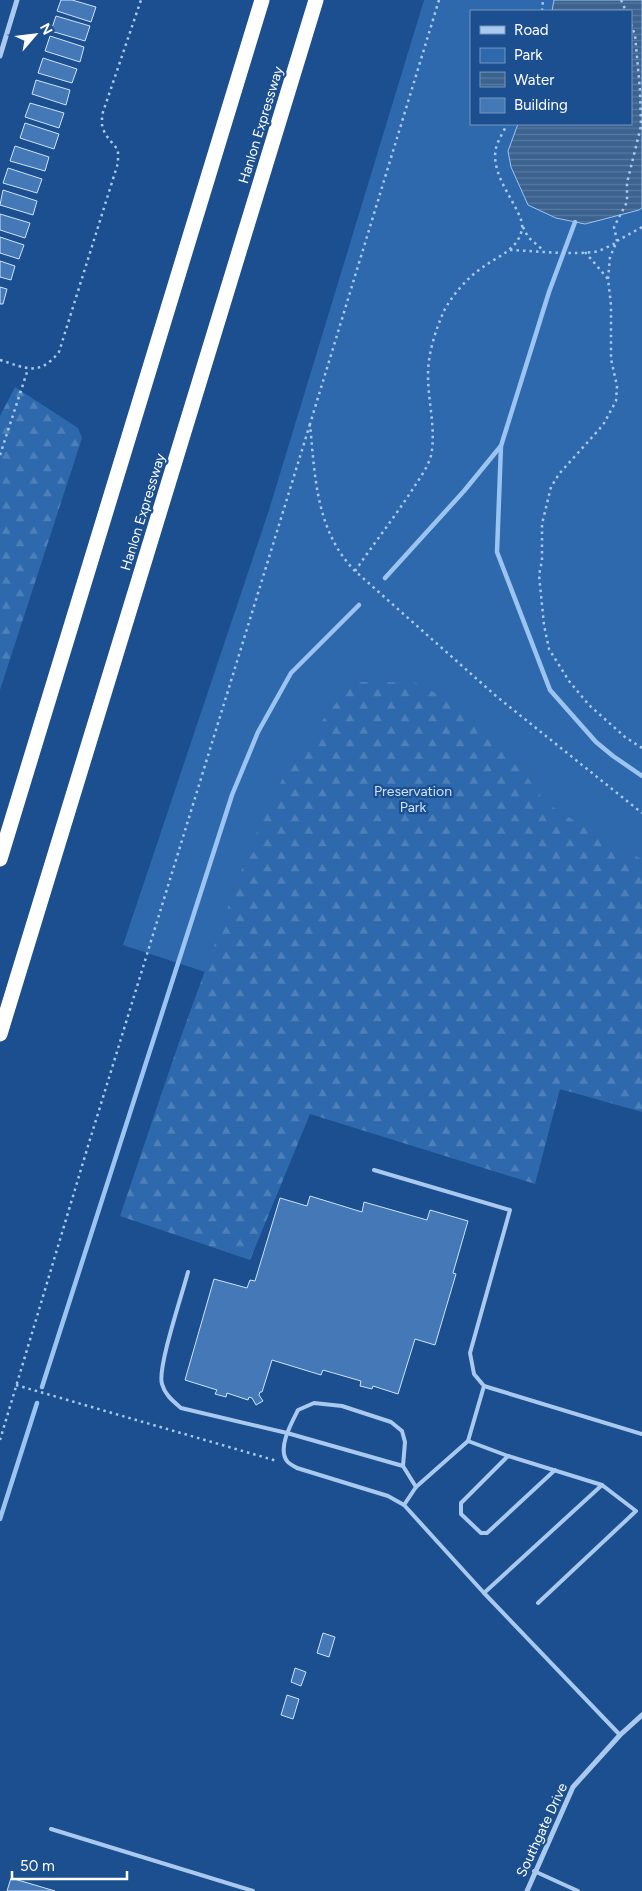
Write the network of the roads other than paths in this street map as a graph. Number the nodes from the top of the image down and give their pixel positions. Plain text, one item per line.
1 (17, 0) edge
2 (262, 0) edge
3 (316, 0) edge
4 (0, 56) edge
5 (0, 858) edge
6 (0, 1034) edge
7 (374, 1170) dead end
8 (188, 1272) dead end
9 (484, 1386) junction
10 (288, 1433) junction
11 (642, 1434) edge
12 (468, 1441) junction
13 (508, 1456) junction
14 (403, 1466) junction
15 (555, 1470) junction
16 (602, 1485) junction
17 (416, 1487) junction
18 (404, 1505) junction
19 (484, 1593) junction
20 (538, 1603) dead end
21 (642, 1715) edge
22 (620, 1735) junction
23 (51, 1829) dead end
24 (534, 1871) junction
25 (253, 1891) edge
26 (526, 1891) edge
27 (578, 1891) edge

1 - 4 street
2 - 5 highway
3 - 6 highway, Hanlon Expressway
7 - 9 lane
8 - 10 lane
9 - 11 lane
9 - 12 lane
10 - 14 lane
10 - 14 lane
10 - 18 lane
12 - 13 lane
12 - 17 lane
13 - 15 lane
13 - 15 lane
14 - 17 lane
15 - 16 lane
16 - 19 lane
16 - 20 lane
17 - 18 lane
18 - 19 lane
19 - 22 lane
21 - 22 street, Southgate Drive
22 - 24 street, Southgate Drive
23 - 25 lane
24 - 26 street, Southgate Drive
24 - 27 lane

